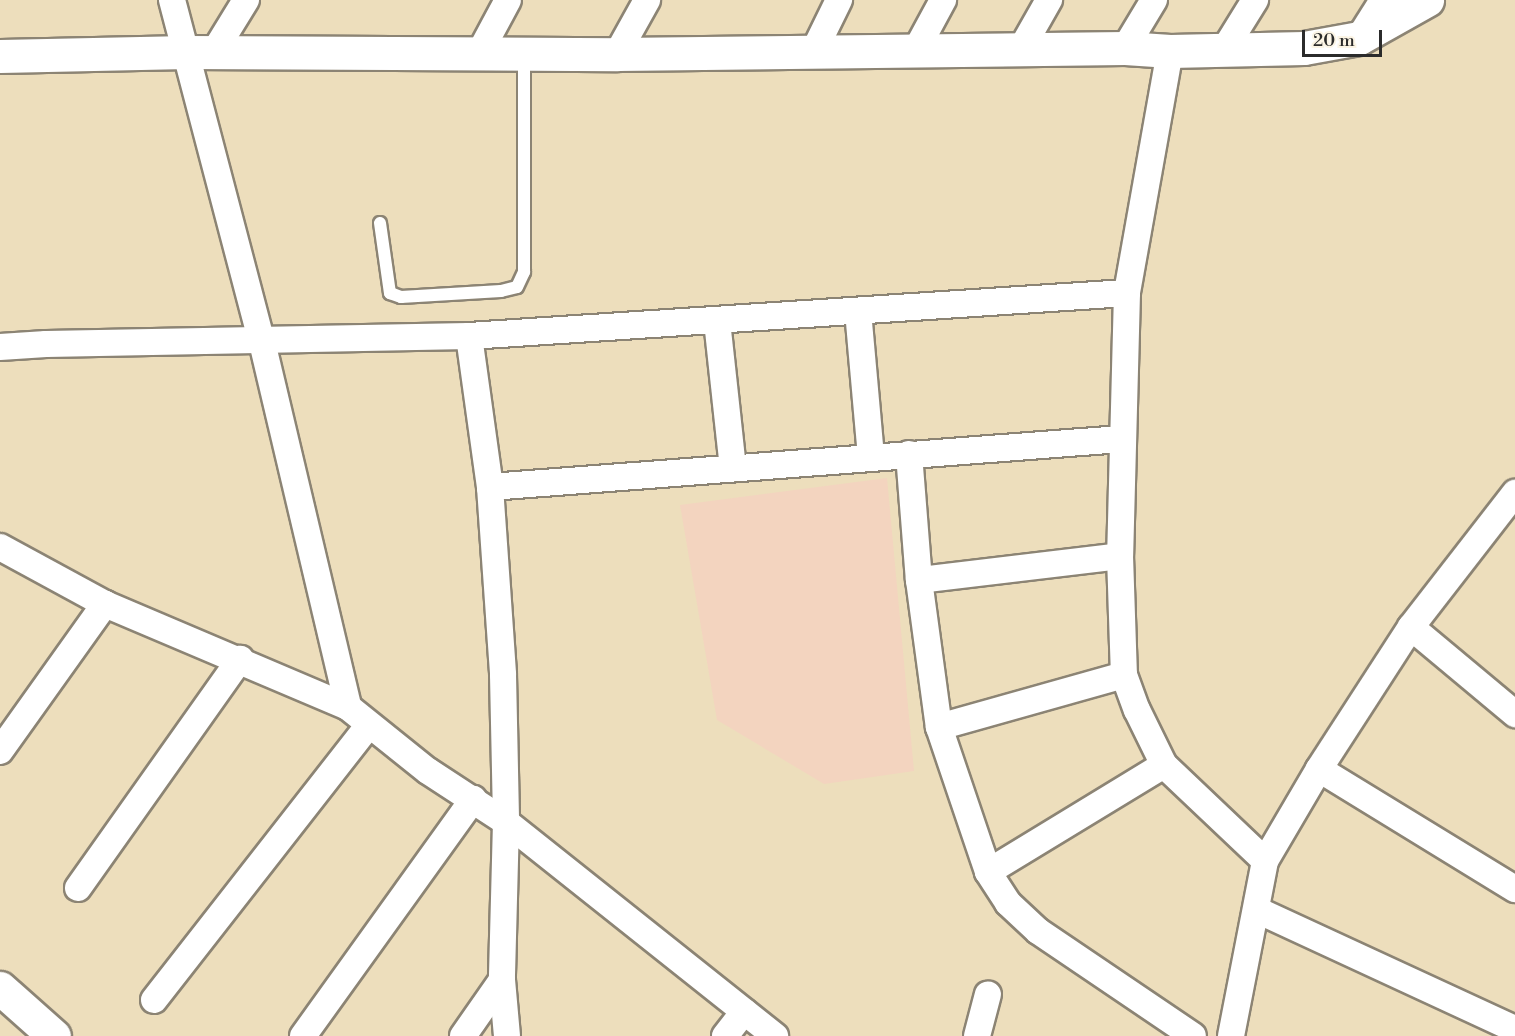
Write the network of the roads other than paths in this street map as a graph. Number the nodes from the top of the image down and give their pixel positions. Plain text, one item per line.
1 (172, 0) edge
2 (246, 0) edge
3 (508, 0) edge
4 (647, 0) edge
5 (839, 0) edge
6 (943, 0) edge
7 (1049, 0) edge
8 (1154, 0) edge
9 (1255, 0) edge
10 (1383, 0) edge
11 (1427, 0) edge
12 (1359, 38) junction
13 (1125, 48) junction
14 (916, 50) junction
15 (1224, 50) junction
16 (814, 51) junction
17 (1020, 51) junction
18 (1170, 51) junction
19 (200, 52) junction
20 (479, 54) junction
21 (524, 54) junction
22 (617, 54) junction
23 (0, 56) edge
24 (380, 223) dead end
25 (1127, 293) junction
26 (858, 311) junction
27 (717, 321) junction
28 (470, 336) junction
29 (261, 342) junction
30 (0, 347) edge
31 (1121, 439) junction
32 (909, 454) junction
33 (871, 457) junction
34 (733, 468) junction
35 (490, 487) junction
36 (1513, 501) edge
37 (0, 547) edge
38 (1120, 556) junction
39 (919, 580) junction
40 (105, 604) junction
41 (1411, 627) junction
42 (240, 659) junction
43 (1124, 675) junction
44 (348, 707) junction
45 (1515, 714) edge
46 (369, 725) junction
47 (939, 727) junction
48 (0, 751) edge
49 (1164, 765) junction
50 (1318, 769) junction
51 (473, 798) junction
52 (506, 822) junction
53 (1264, 861) junction
54 (987, 872) junction
55 (78, 888) dead end
56 (1515, 889) edge
57 (1257, 909) junction
58 (502, 980) junction
59 (0, 988) edge
60 (988, 994) dead end
61 (154, 1000) dead end
62 (744, 1012) junction
63 (1515, 1029) edge
64 (1237, 1034) edge
65 (54, 1036) edge
66 (303, 1036) edge
67 (464, 1036) edge
68 (507, 1036) edge
69 (725, 1036) edge
70 (775, 1036) edge
71 (977, 1036) edge
72 (1193, 1036) edge

1 - 19 street
2 - 19 street
3 - 20 street
4 - 22 street
5 - 16 street
6 - 14 street
7 - 17 street
8 - 13 street
9 - 15 street
10 - 12 street
11 - 12 main road
12 - 15 main road
13 - 17 main road
13 - 18 main road
14 - 16 main road
14 - 17 main road
15 - 18 main road
16 - 22 main road
18 - 25 street
19 - 20 main road
19 - 23 main road
19 - 29 street
20 - 21 main road
21 - 22 main road
21 - 24 lane
25 - 26 street
25 - 31 street
26 - 27 street
26 - 33 street
27 - 28 street
27 - 34 street
28 - 29 street
28 - 35 street
29 - 30 street
29 - 44 street
31 - 32 street
31 - 38 street
32 - 33 street
32 - 39 street
33 - 34 street
34 - 35 street
35 - 52 street
36 - 41 street
37 - 40 street
38 - 39 street
38 - 43 street
39 - 47 street
40 - 42 street
40 - 48 street
41 - 45 street
41 - 50 street
42 - 44 street
42 - 55 street
43 - 47 street
43 - 49 street
44 - 46 street
46 - 51 street
46 - 61 street
47 - 54 street
49 - 53 street
49 - 54 street
50 - 53 street
50 - 56 street
51 - 52 street
51 - 66 street
52 - 58 street
52 - 62 street
53 - 57 street
54 - 72 street
57 - 63 street
57 - 64 street
58 - 67 street
58 - 68 street
59 - 65 main road
60 - 71 street
62 - 69 street
62 - 70 street

